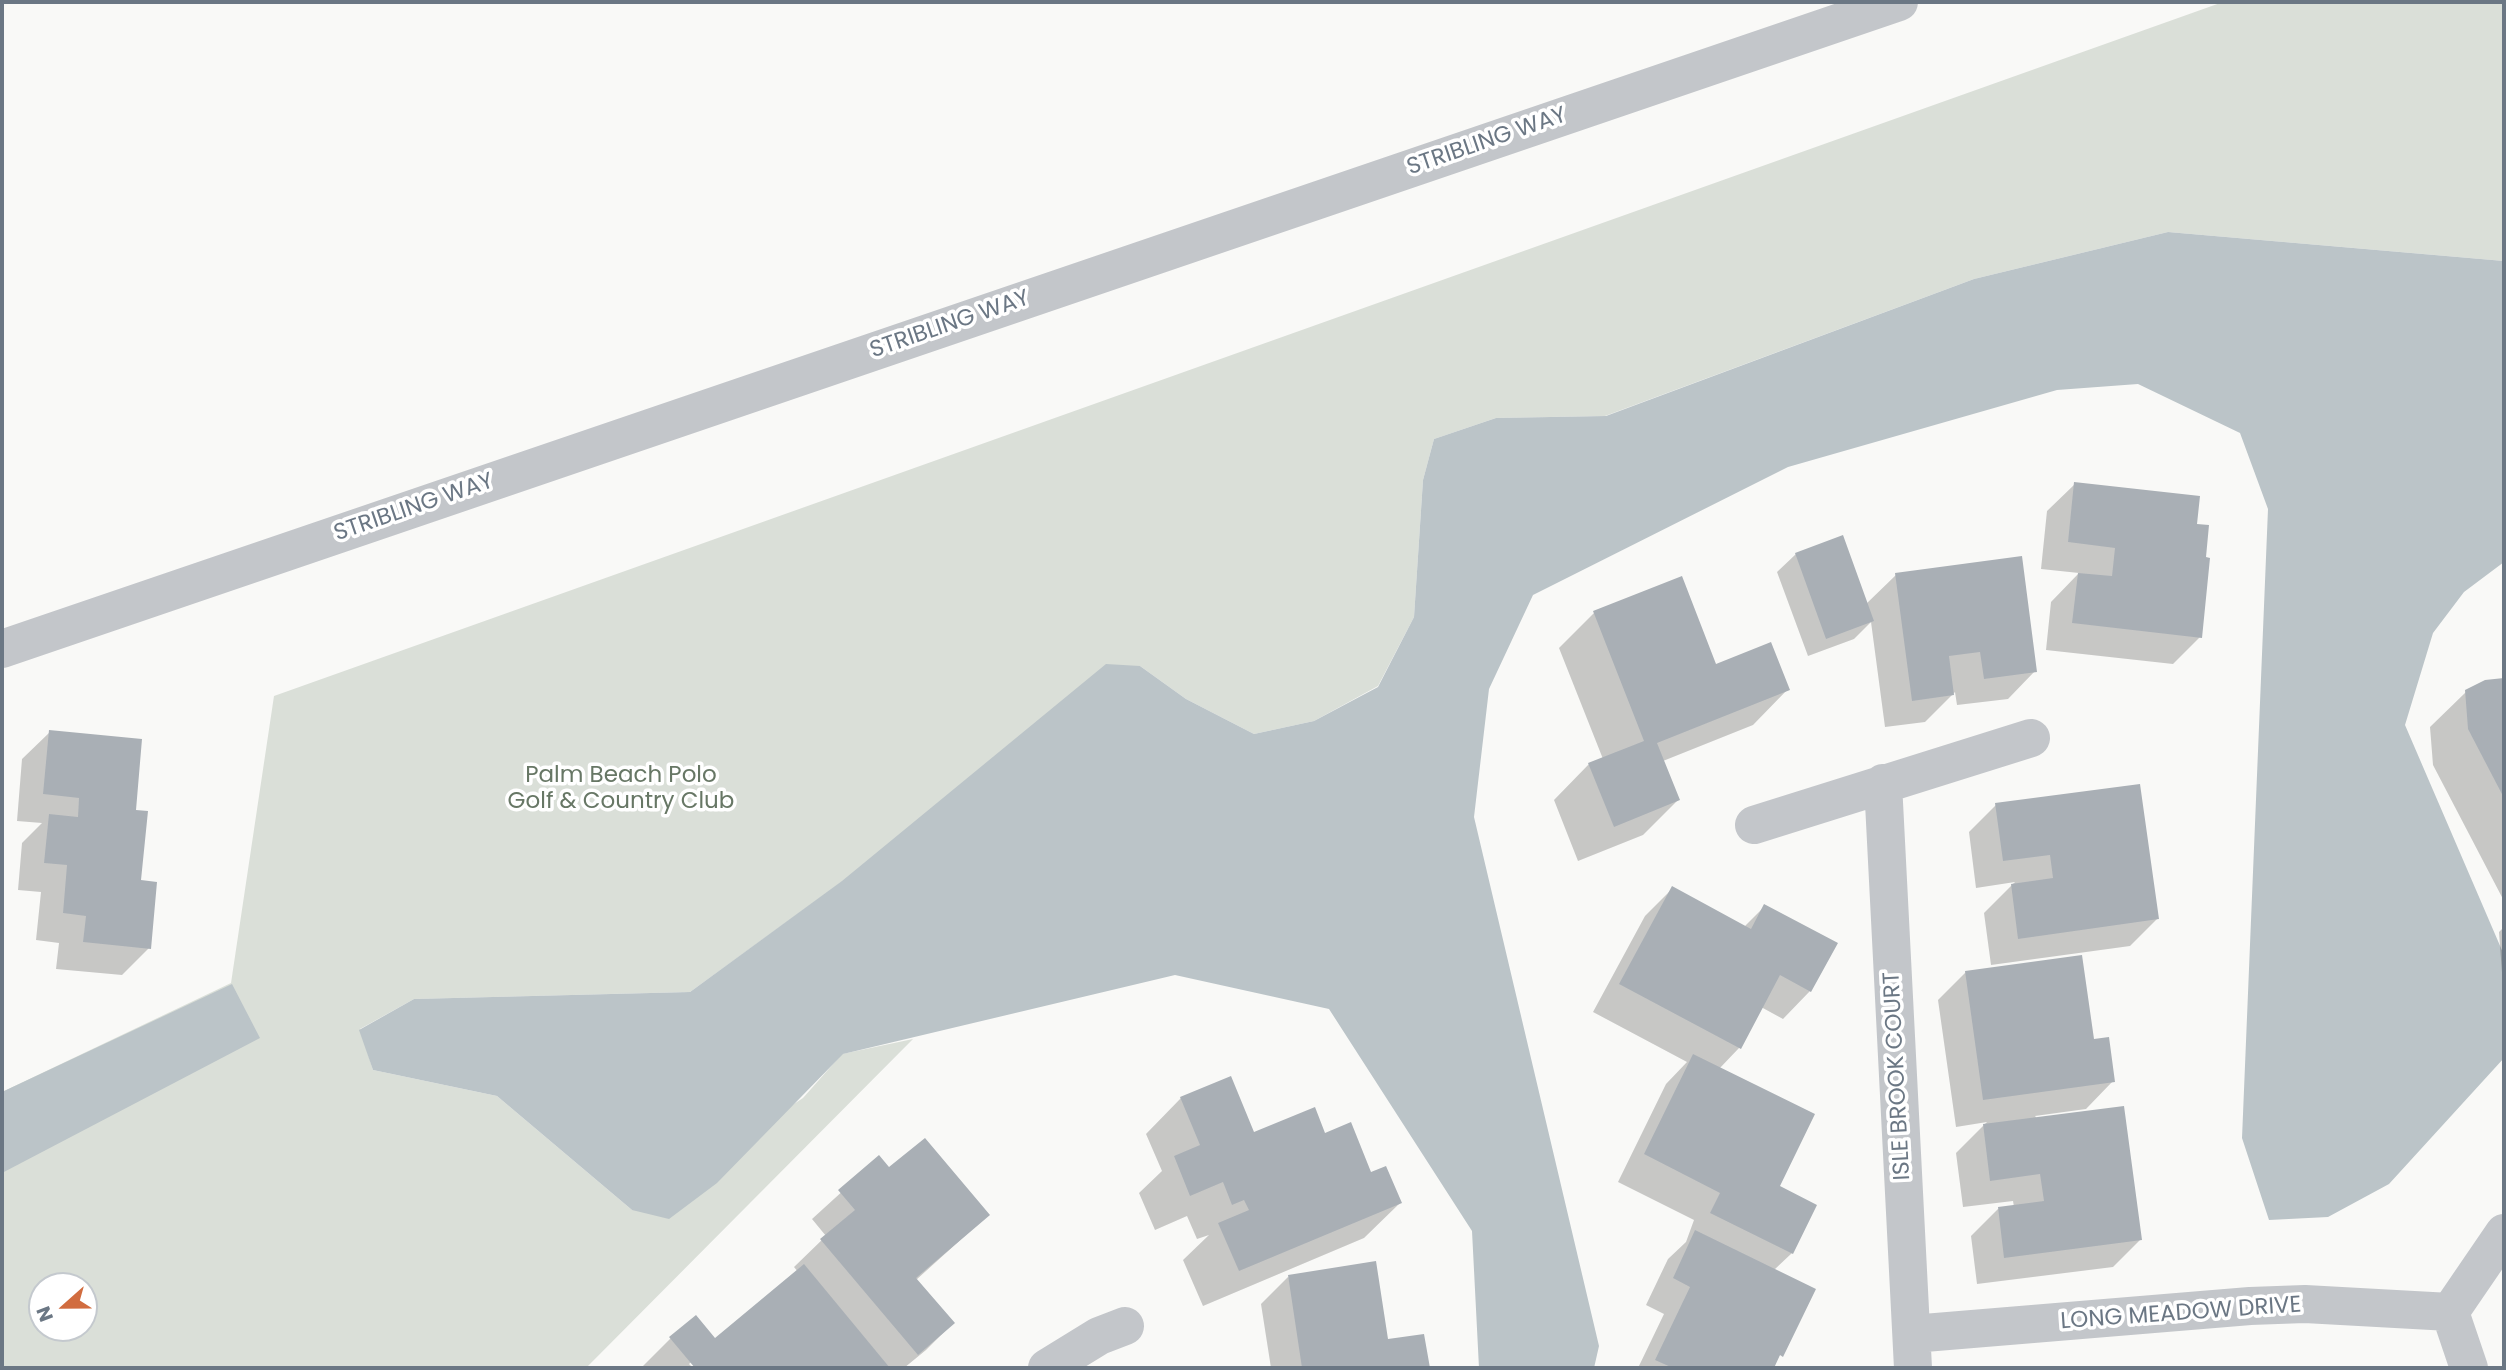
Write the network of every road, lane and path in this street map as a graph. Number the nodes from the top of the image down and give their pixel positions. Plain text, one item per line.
1 (1899, 2) edge
2 (2, 649) edge
3 (2031, 738) dead end
4 (1883, 783) junction
5 (1754, 825) dead end
6 (2504, 1233) edge
7 (2450, 1312) junction
8 (1125, 1326) dead end
9 (1913, 1351) edge
10 (1047, 1368) edge
11 (2469, 1368) edge

1 - 2 street, STRIBLING WAY
3 - 4 street
4 - 5 street
4 - 9 street, ISLE BROOK COURT
6 - 7 street
7 - 9 street, LONG MEADOW DRIVE
7 - 11 street
8 - 10 street

